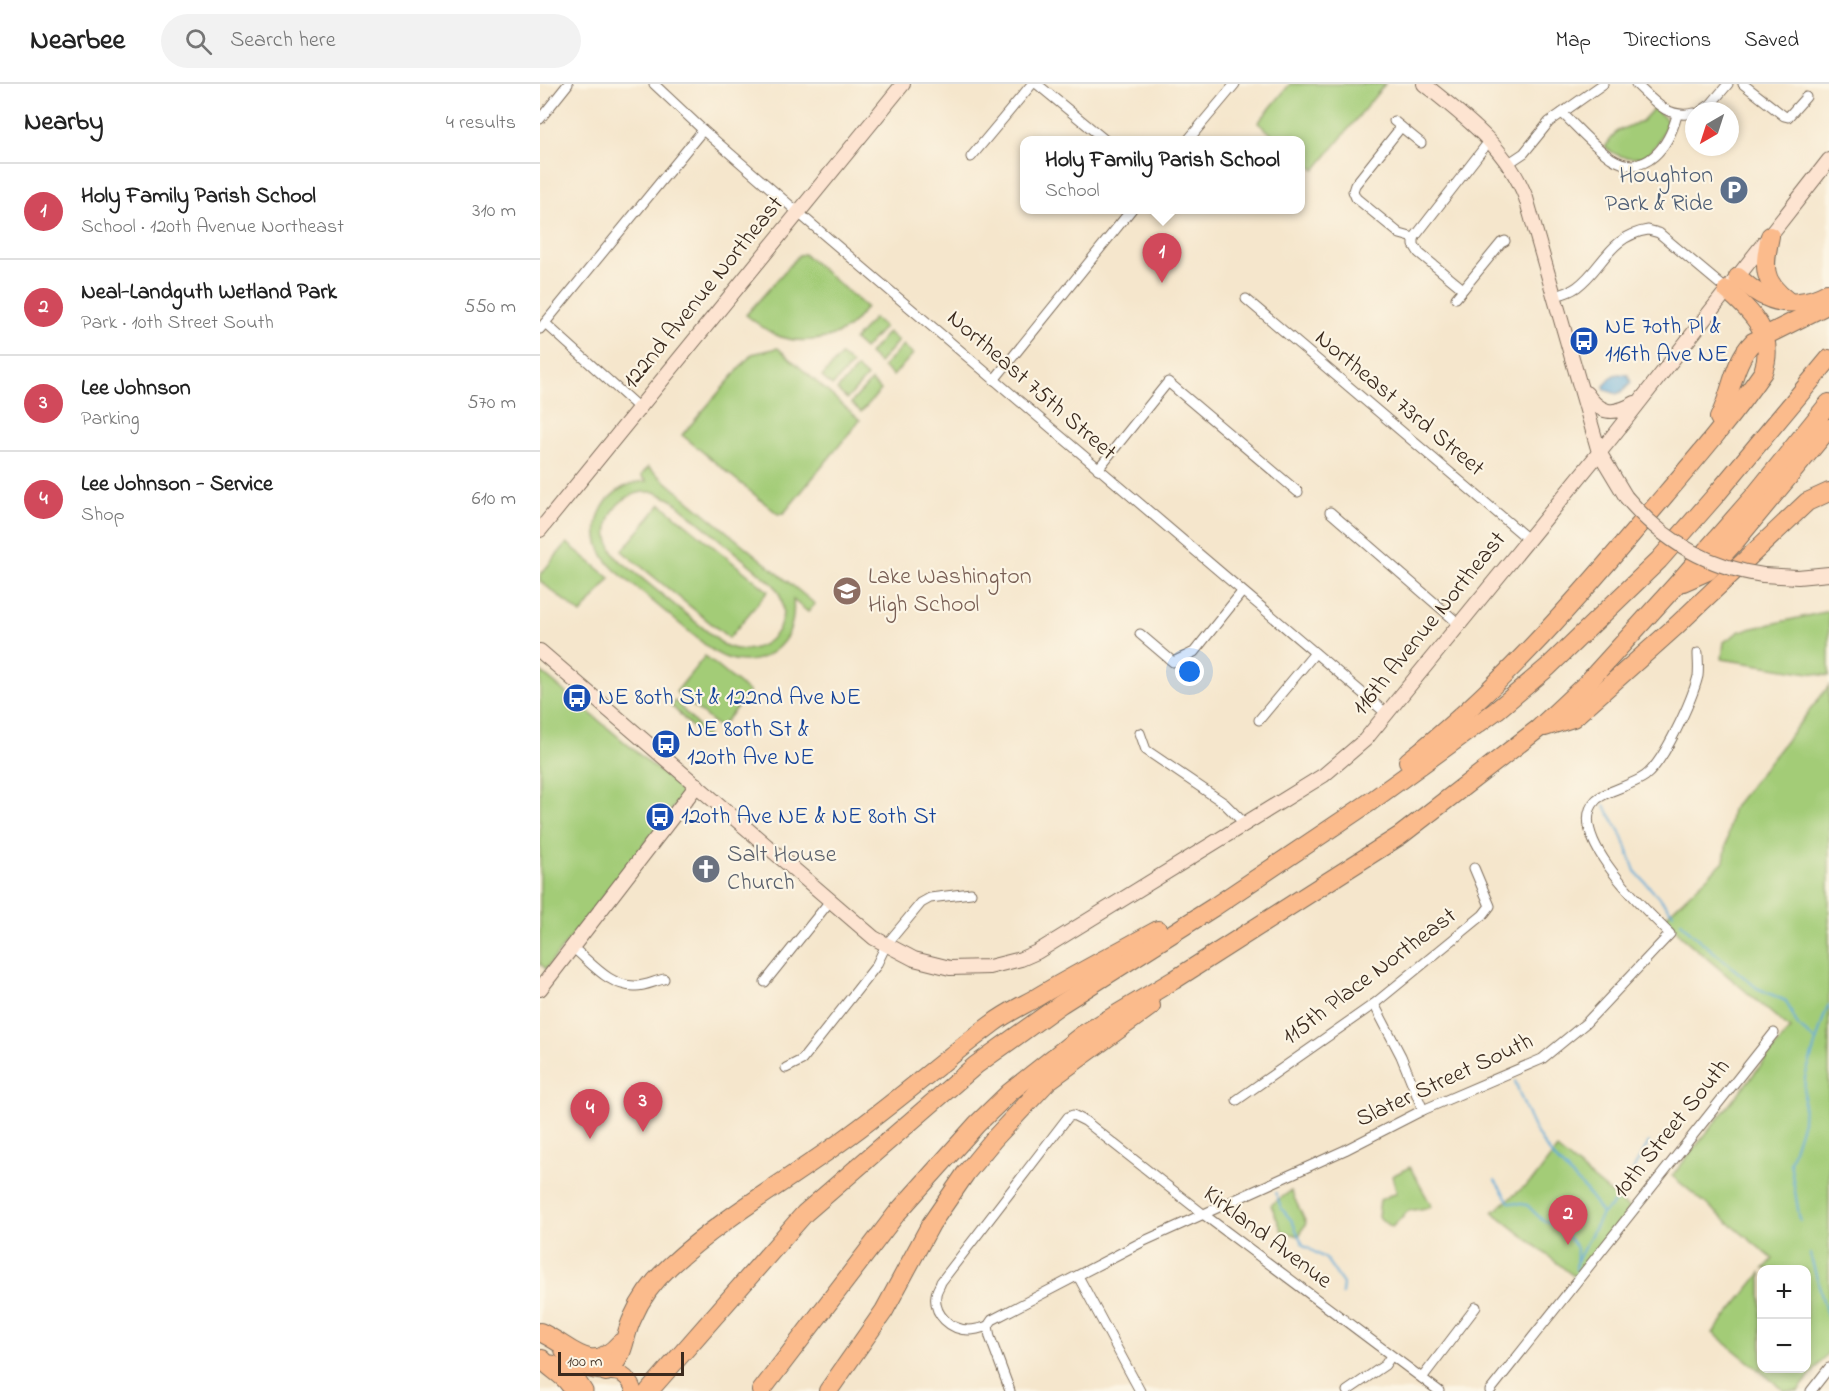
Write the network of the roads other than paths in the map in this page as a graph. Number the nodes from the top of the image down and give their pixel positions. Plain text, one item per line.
1 (568, 84) edge
2 (654, 84) edge
3 (903, 84) edge
4 (1032, 84) edge
5 (1037, 84) edge
6 (1235, 84) edge
7 (1424, 84) edge
8 (1603, 84) edge
9 (1636, 84) edge
10 (1728, 84) edge
11 (1743, 84) edge
12 (1806, 97) dead end
13 (1713, 102) edge
14 (1562, 113) junction
15 (1685, 114) edge
16 (1677, 115) junction
17 (540, 119) edge
18 (703, 130) junction
19 (1099, 136) edge
20 (1192, 136) edge
21 (1490, 140) junction
22 (1421, 143) dead end
23 (971, 157) dead end
24 (1829, 160) edge
25 (1509, 163) junction
26 (798, 213) junction
27 (1129, 214) edge
28 (1770, 236) junction
29 (1414, 238) junction
30 (1505, 241) dead end
31 (1732, 283) junction
32 (1463, 289) junction
33 (1829, 293) edge
34 (1555, 296) junction
35 (1456, 298) dead end
36 (1246, 300) dead end
37 (1788, 301) junction
38 (1829, 304) edge
39 (542, 326) edge
40 (1765, 336) junction
41 (1829, 359) edge
42 (994, 380) junction
43 (1582, 388) junction
44 (1641, 398) junction
45 (1829, 403) edge
46 (639, 408) junction
47 (1829, 428) edge
48 (1599, 452) junction
49 (1696, 457) junction
50 (1098, 470) junction
51 (1298, 492) dead end
52 (1829, 492) edge
53 (1330, 512) dead end
54 (540, 530) edge
55 (1528, 539) junction
56 (1829, 574) edge
57 (1676, 585) junction
58 (1242, 592) junction
59 (1459, 624) junction
60 (1140, 634) dead end
61 (540, 651) edge
62 (1315, 653) junction
63 (1698, 653) dead end
64 (1387, 714) junction
65 (1259, 720) dead end
66 (1538, 729) junction
67 (1140, 733) dead end
68 (697, 785) junction
69 (1370, 802) junction
70 (1246, 825) junction
71 (1474, 868) dead end
72 (971, 893) dead end
73 (830, 901) junction
74 (1214, 907) junction
75 (886, 945) junction
76 (572, 947) junction
77 (664, 979) dead end
78 (1174, 980) junction
79 (765, 982) dead end
80 (540, 989) edge
81 (1374, 1004) junction
82 (1774, 1033) dead end
83 (786, 1068) dead end
84 (1237, 1100) dead end
85 (1423, 1110) junction
86 (1203, 1214) junction
87 (1078, 1276) junction
88 (1476, 1307) dead end
89 (988, 1326) junction
90 (540, 1333) edge
91 (626, 1337) junction
92 (1391, 1356) junction
93 (541, 1358) edge
94 (1829, 1368) edge
95 (606, 1372) junction
96 (1422, 1378) junction
97 (573, 1391) edge
98 (585, 1391) edge
99 (590, 1391) edge
100 (634, 1391) edge
101 (649, 1391) edge
102 (761, 1391) edge
103 (828, 1391) edge
104 (1010, 1391) edge
105 (1140, 1391) edge
106 (1347, 1391) edge
107 (1439, 1391) edge
108 (1490, 1391) edge
109 (1811, 1391) edge

1 - 17 street
2 - 18 street, Northeast 75th Street
3 - 26 street, 122nd Avenue Northeast
4 - 23 street
5 - 19 street
6 - 20 street
7 - 21 street
8 - 14 street
9 - 16 street
10 - 13 street
11 - 12 street
14 - 16 street
14 - 25 street
15 - 16 street
18 - 26 street, Northeast 75th Street
18 - 39 street
21 - 25 street
21 - 29 street
22 - 29 street
24 - 28 street, 116th Avenue Northeast
25 - 34 street
26 - 42 street, Northeast 75th Street
26 - 46 street, 122nd Avenue Northeast
27 - 42 street
28 - 31 street, 116th Avenue Northeast
28 - 37 highway
29 - 32 street
30 - 32 street
31 - 34 street
31 - 37 highway
31 - 40 highway
31 - 44 street, 116th Avenue Northeast
32 - 35 street
33 - 37 highway
34 - 43 street
36 - 55 street, Northeast 73rd Street
38 - 40 highway
39 - 46 street
40 - 49 highway
40 - 49 highway
41 - 69 highway
42 - 50 street, Northeast 75th Street
43 - 44 street
43 - 48 street
44 - 48 street, 116th Avenue Northeast
45 - 57 highway
46 - 54 street, 122nd Avenue Northeast
47 - 57 highway
48 - 55 street, 116th Avenue Northeast
48 - 56 street, bridge
49 - 69 highway
50 - 51 street
50 - 58 street, Northeast 75th Street
52 - 66 highway
53 - 59 street
55 - 59 street, 116th Avenue Northeast
57 - 66 highway
58 - 60 street
58 - 62 street, Northeast 75th Street
59 - 64 street, 116th Avenue Northeast
61 - 68 street, 116th Avenue Northeast
62 - 64 street, Northeast 75th Street
62 - 65 street
63 - 85 street, Slater Street South
64 - 70 street, 116th Avenue Northeast
66 - 78 highway
67 - 70 street
68 - 73 street, 116th Avenue Northeast
68 - 76 street
69 - 74 highway
70 - 75 street, 116th Avenue Northeast
71 - 81 street, 115th Place Northeast
72 - 75 street
73 - 75 street, 116th Avenue Northeast
73 - 79 street
74 - 91 highway
74 - 101 highway
75 - 83 street
76 - 77 street
76 - 80 street
78 - 102 highway
78 - 103 highway
81 - 84 street, 115th Place Northeast
81 - 85 street
82 - 108 street, 10th Street South
85 - 86 street, Slater Street South
86 - 87 street, Slater Street South
86 - 89 street, Kirkland Avenue
86 - 92 street, Kirkland Avenue
87 - 89 street, Slater Street South
87 - 105 street
88 - 96 street
89 - 104 street
90 - 91 highway
90 - 95 main road
91 - 95 highway
92 - 96 street, Kirkland Avenue
92 - 106 street
93 - 97 highway
93 - 98 main road
94 - 109 street
95 - 99 main road
95 - 100 main road
96 - 107 street, Kirkland Avenue

